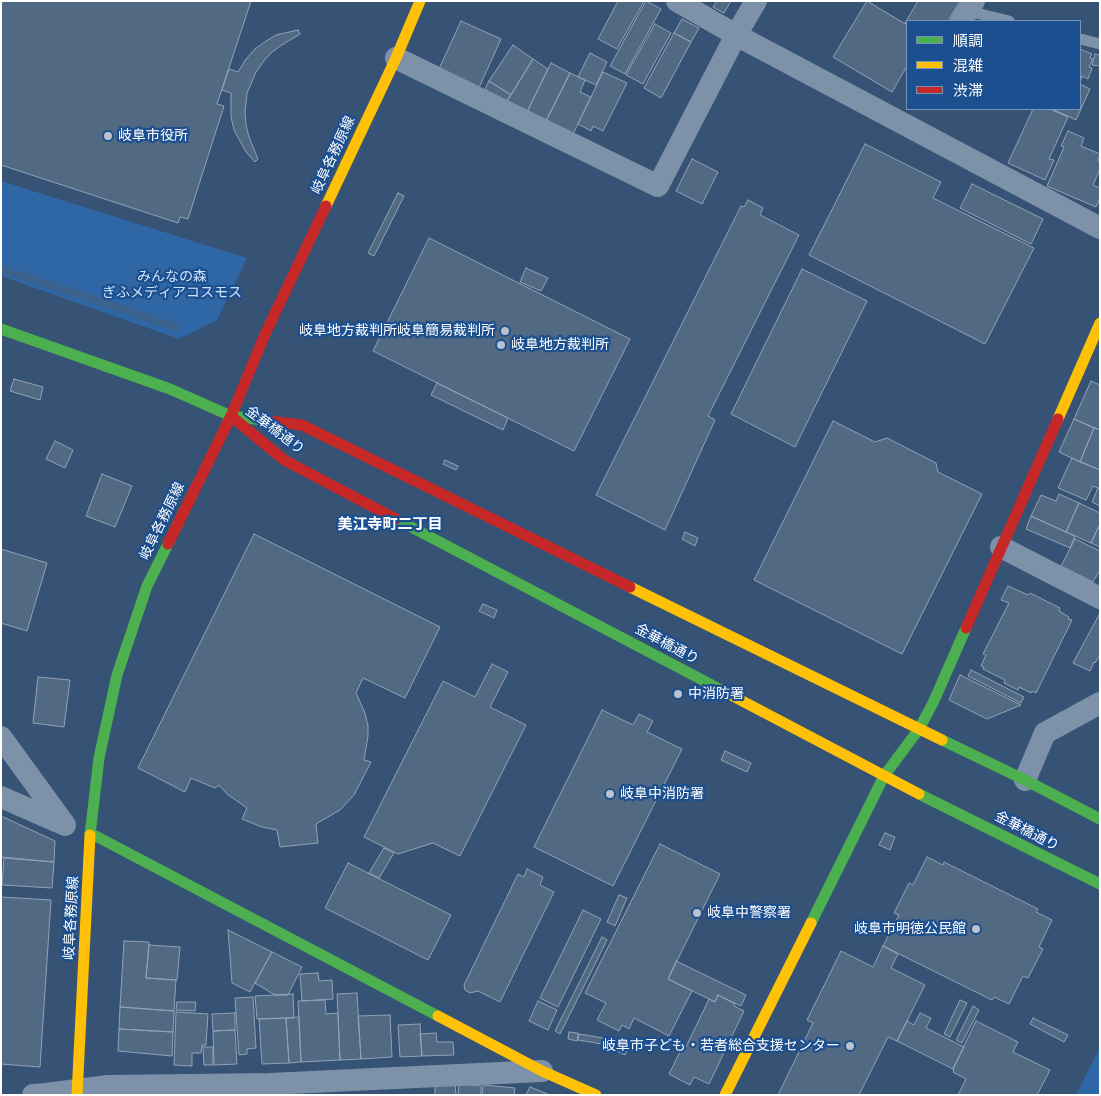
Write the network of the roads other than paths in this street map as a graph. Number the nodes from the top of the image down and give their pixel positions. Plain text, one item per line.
1 (420, 1) edge
2 (677, 1) edge
3 (756, 1) edge
4 (968, 11) edge
5 (1005, 20) edge
6 (736, 35) junction
7 (1081, 39) edge
8 (1100, 44) edge
9 (396, 58) junction
10 (904, 115) edge
11 (1100, 228) edge
12 (1100, 323) edge
13 (1, 329) edge
14 (1095, 346) edge
15 (231, 416) junction
16 (1001, 547) junction
17 (1100, 598) edge
18 (1100, 703) edge
19 (919, 729) junction
20 (1, 737) edge
21 (884, 776) junction
22 (1025, 780) junction
23 (1, 797) edge
24 (1100, 819) edge
25 (65, 825) junction
26 (90, 833) junction
27 (1100, 884) edge
28 (542, 1072) junction
29 (77, 1092) edge
30 (33, 1095) edge
31 (596, 1095) edge
32 (725, 1095) edge

1 - 9 main road, 岐阜各務原線
2 - 6 street
3 - 6 street
4 - 5 lane
6 - 9 street
6 - 10 street
7 - 8 lane
9 - 15 main road, 岐阜各務原線
10 - 11 street
12 - 14 main road
13 - 15 main road, 金華橋通り
14 - 16 main road
15 - 19 main road, 金華橋通り
15 - 21 main road, 金華橋通り
15 - 26 main road, 岐阜各務原線
16 - 17 street
16 - 19 main road
18 - 22 street
19 - 21 main road
19 - 22 main road, 金華橋通り
20 - 25 street
21 - 27 main road, 金華橋通り
21 - 32 main road
22 - 24 main road, 金華橋通り
23 - 25 street
25 - 26 street
26 - 28 main road
26 - 29 main road, 岐阜各務原線
28 - 29 street
28 - 31 main road
29 - 30 street

